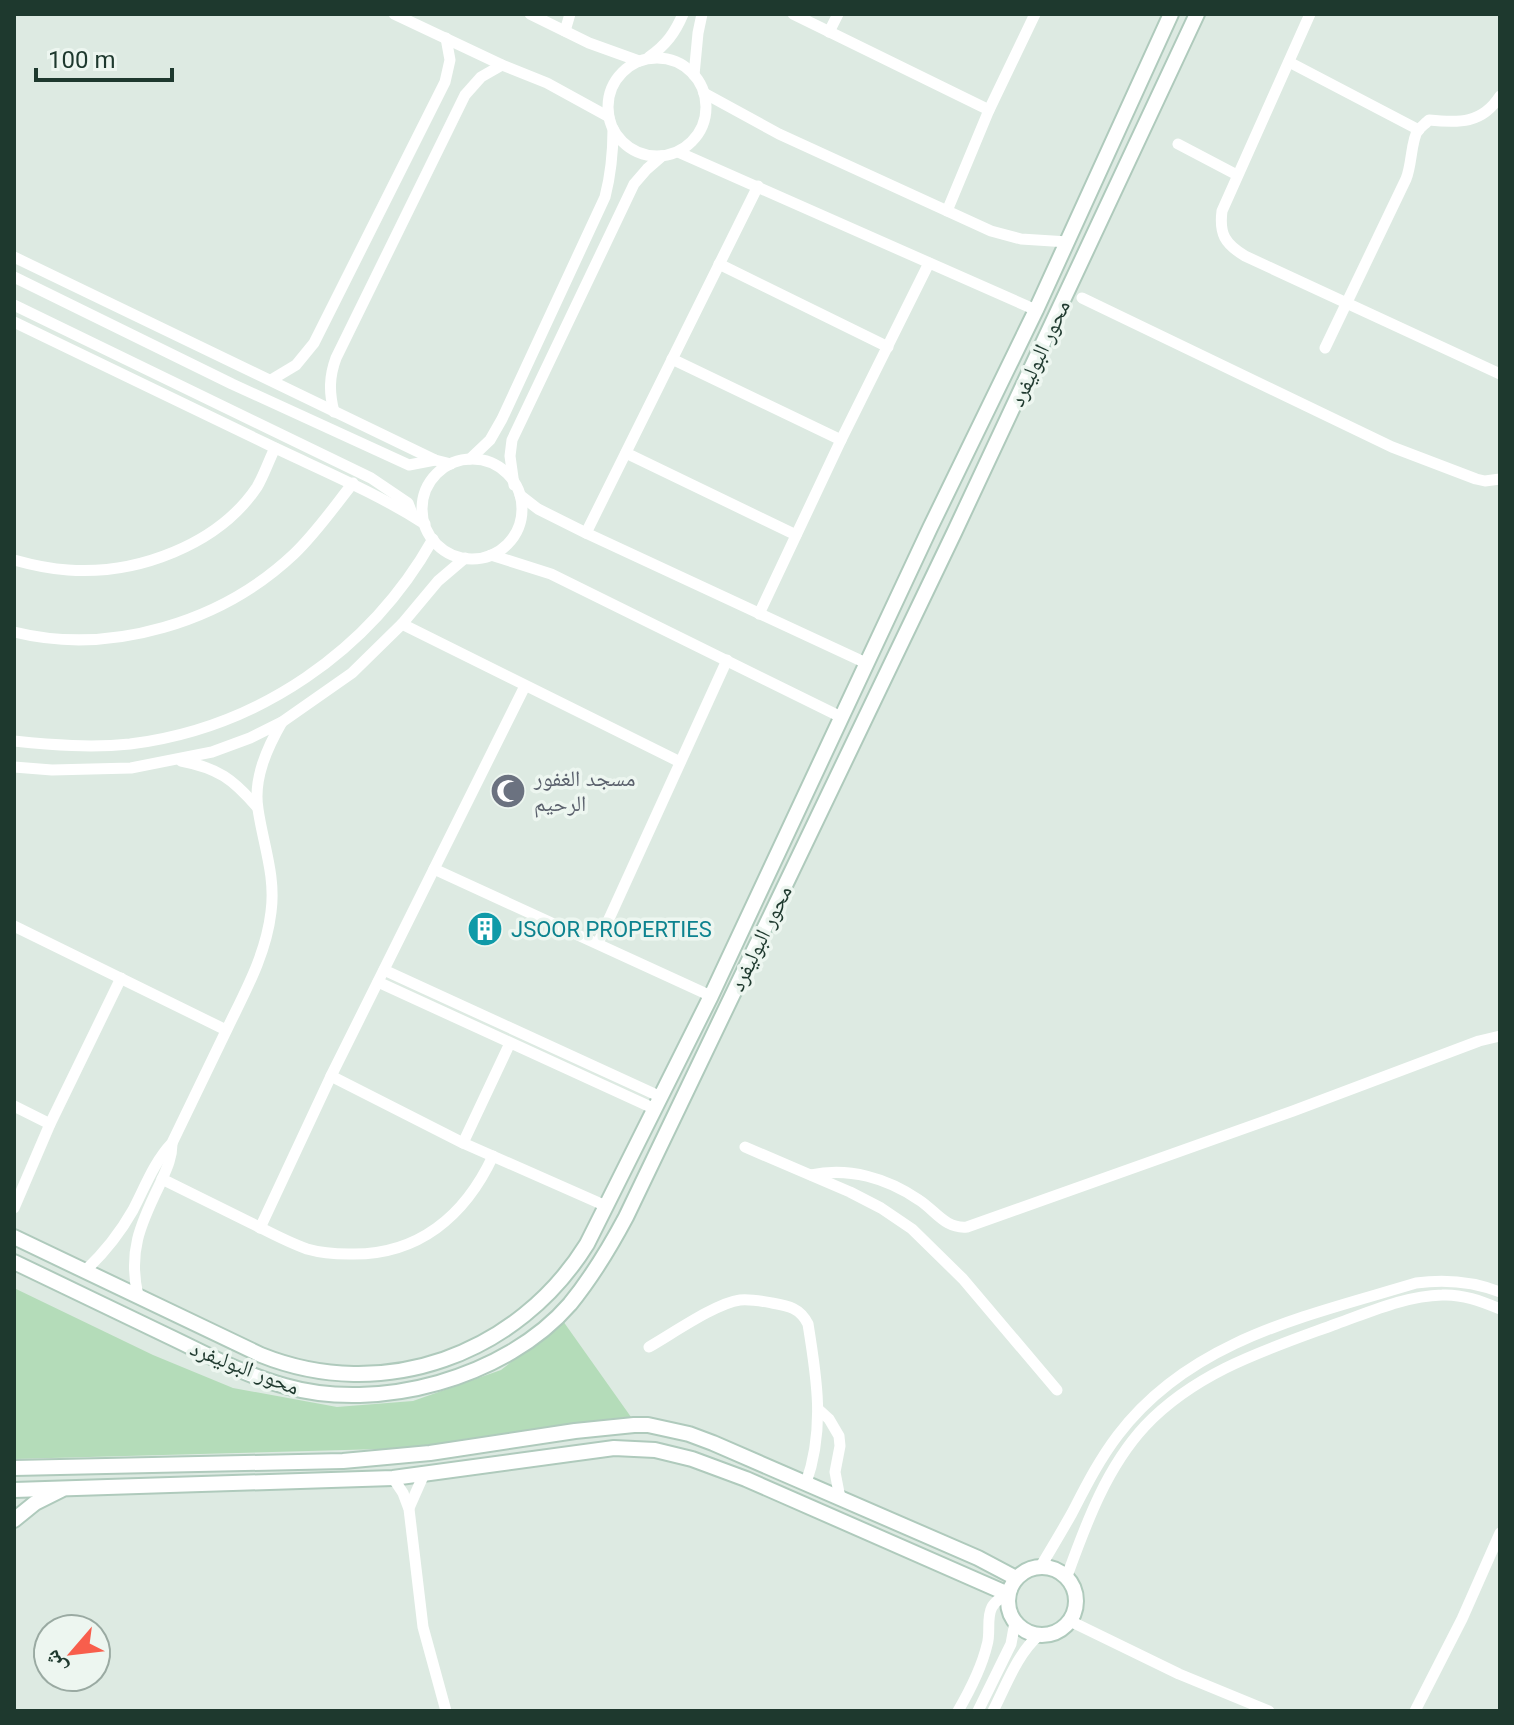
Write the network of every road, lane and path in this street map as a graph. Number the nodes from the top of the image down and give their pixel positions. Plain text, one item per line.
1 (394, 14) edge
2 (530, 14) edge
3 (570, 14) edge
4 (683, 14) edge
5 (702, 14) edge
6 (793, 14) edge
7 (838, 14) edge
8 (1035, 14) edge
9 (1171, 14) edge
10 (1197, 14) edge
11 (1310, 14) edge
12 (565, 31) junction
13 (829, 32) junction
14 (446, 38) junction
15 (643, 60) junction
16 (1289, 62) junction
17 (502, 65) junction
18 (694, 75) junction
19 (704, 93) junction
20 (1500, 96) edge
21 (989, 110) junction
22 (611, 123) junction
23 (1419, 130) junction
24 (1178, 144) dead end
25 (678, 152) junction
26 (662, 156) junction
27 (1237, 175) junction
28 (758, 186) junction
29 (947, 211) junction
30 (1068, 242) junction
31 (14, 257) edge
32 (929, 263) junction
33 (719, 264) junction
34 (14, 277) edge
35 (1082, 298) dead end
36 (1347, 303) junction
37 (14, 305) edge
38 (1036, 310) junction
39 (14, 322) edge
40 (888, 347) junction
41 (1325, 348) dead end
42 (672, 359) junction
43 (1500, 374) edge
44 (271, 380) junction
45 (334, 412) junction
46 (841, 440) junction
47 (275, 448) junction
48 (626, 453) junction
49 (470, 459) junction
50 (435, 460) junction
51 (451, 464) junction
52 (1500, 479) edge
53 (353, 483) junction
54 (517, 490) junction
55 (413, 516) junction
56 (425, 524) junction
57 (586, 533) junction
58 (796, 535) junction
59 (433, 539) junction
60 (491, 555) junction
61 (465, 558) junction
62 (14, 560) edge
63 (759, 614) junction
64 (402, 624) junction
65 (14, 632) edge
66 (727, 660) junction
67 (866, 663) junction
68 (525, 686) junction
69 (841, 717) junction
70 (282, 722) junction
71 (14, 741) edge
72 (177, 760) junction
73 (680, 762) junction
74 (14, 767) edge
75 (257, 807) junction
76 (434, 869) junction
77 (14, 926) edge
78 (598, 943) junction
79 (384, 970) junction
80 (121, 978) junction
81 (378, 982) junction
82 (711, 996) junction
83 (226, 1030) junction
84 (1500, 1036) edge
85 (510, 1043) junction
86 (331, 1076) junction
87 (658, 1103) junction
88 (14, 1106) edge
89 (50, 1124) junction
90 (172, 1143) junction
91 (463, 1143) junction
92 (745, 1147) dead end
93 (493, 1156) junction
94 (811, 1175) junction
95 (162, 1179) junction
96 (606, 1206) junction
97 (14, 1208) edge
98 (260, 1228) junction
99 (14, 1237) edge
100 (14, 1262) edge
101 (85, 1271) junction
102 (1500, 1292) edge
103 (138, 1296) junction
104 (1500, 1309) edge
105 (649, 1347) dead end
106 (1057, 1390) dead end
107 (818, 1409) junction
108 (14, 1468) edge
109 (424, 1474) junction
110 (393, 1478) junction
111 (806, 1483) junction
112 (65, 1489) junction
113 (14, 1490) edge
114 (840, 1498) junction
115 (409, 1509) junction
116 (14, 1520) edge
117 (1500, 1533) edge
118 (978, 1558) junction
119 (1041, 1566) junction
120 (1067, 1576) junction
121 (969, 1578) junction
122 (1016, 1578) junction
123 (1008, 1595) junction
124 (1070, 1621) junction
125 (1015, 1622) junction
126 (1039, 1635) junction
127 (446, 1711) edge
128 (958, 1711) edge
129 (978, 1711) edge
130 (993, 1711) edge
131 (1269, 1711) edge
132 (1415, 1711) edge

1 - 14 street
2 - 12 street
3 - 12 street
4 - 15 street
5 - 18 street
6 - 13 street
7 - 13 street
8 - 21 street
9 - 30 street, محور البوليفرد
10 - 100 street, محور البوليفرد
11 - 16 street
12 - 15 street
13 - 21 street
14 - 17 street
14 - 44 street
15 - 18 street
15 - 22 street
16 - 23 street
16 - 27 street
17 - 22 street
17 - 45 street
18 - 19 street
19 - 25 street
19 - 29 street
20 - 23 street
21 - 29 street
22 - 26 street
22 - 49 street
23 - 36 street
24 - 27 street
25 - 26 street
25 - 28 street
26 - 54 street
27 - 36 street
28 - 32 street
28 - 33 street
29 - 30 street
30 - 38 street, محور البوليفرد
31 - 44 street
32 - 38 street
32 - 40 street
33 - 40 street
33 - 42 street
34 - 50 street
35 - 52 street
36 - 41 street
36 - 43 street
37 - 55 street
38 - 67 street, محور البوليفرد
39 - 47 street
40 - 46 street
42 - 46 street
42 - 48 street
44 - 45 street
45 - 50 street
46 - 58 street
47 - 53 street
47 - 62 street
48 - 57 street
48 - 58 street
49 - 51 street
49 - 54 street
50 - 51 street
51 - 56 street
53 - 55 street
53 - 65 street
54 - 57 street
54 - 60 street
55 - 56 street
56 - 59 street
57 - 63 street
58 - 63 street
59 - 61 street
59 - 71 street
60 - 61 street
60 - 66 street
61 - 64 street
63 - 67 street
64 - 68 street
64 - 70 street
66 - 69 street
66 - 73 street
67 - 69 street, محور البوليفرد
68 - 73 street
68 - 76 street
69 - 82 street, محور البوليفرد
70 - 72 street
70 - 75 street
72 - 74 street
72 - 75 street
73 - 78 street
75 - 83 street
76 - 78 street
76 - 79 street
77 - 80 street
78 - 82 street
79 - 81 street
79 - 87 street
80 - 83 street
80 - 89 street
81 - 85 street
81 - 86 street
82 - 87 street, محور البوليفرد
83 - 90 street
84 - 94 street
85 - 87 street
85 - 91 street
86 - 91 street
86 - 98 street
87 - 96 street, محور البوليفرد
88 - 89 street
89 - 97 street
90 - 95 street
90 - 101 street
91 - 93 street
92 - 94 street
93 - 96 street
93 - 98 street
94 - 106 street
95 - 98 street
95 - 103 street
96 - 103 street, محور البوليفرد
99 - 101 street, محور البوليفرد
101 - 103 street, محور البوليفرد
102 - 119 street
104 - 120 street
105 - 107 street
107 - 111 street
107 - 114 street
108 - 111 street
109 - 110 street
109 - 115 street
109 - 121 street
110 - 112 street
110 - 115 street
111 - 114 street
112 - 113 street
112 - 116 street
114 - 118 street
115 - 127 street
117 - 132 street
118 - 121 street
118 - 122 street
119 - 120 street
119 - 122 street
120 - 124 street
121 - 123 street
122 - 123 street
123 - 125 street
123 - 128 street
124 - 126 street
124 - 131 street
125 - 126 street
125 - 129 street
126 - 130 street

